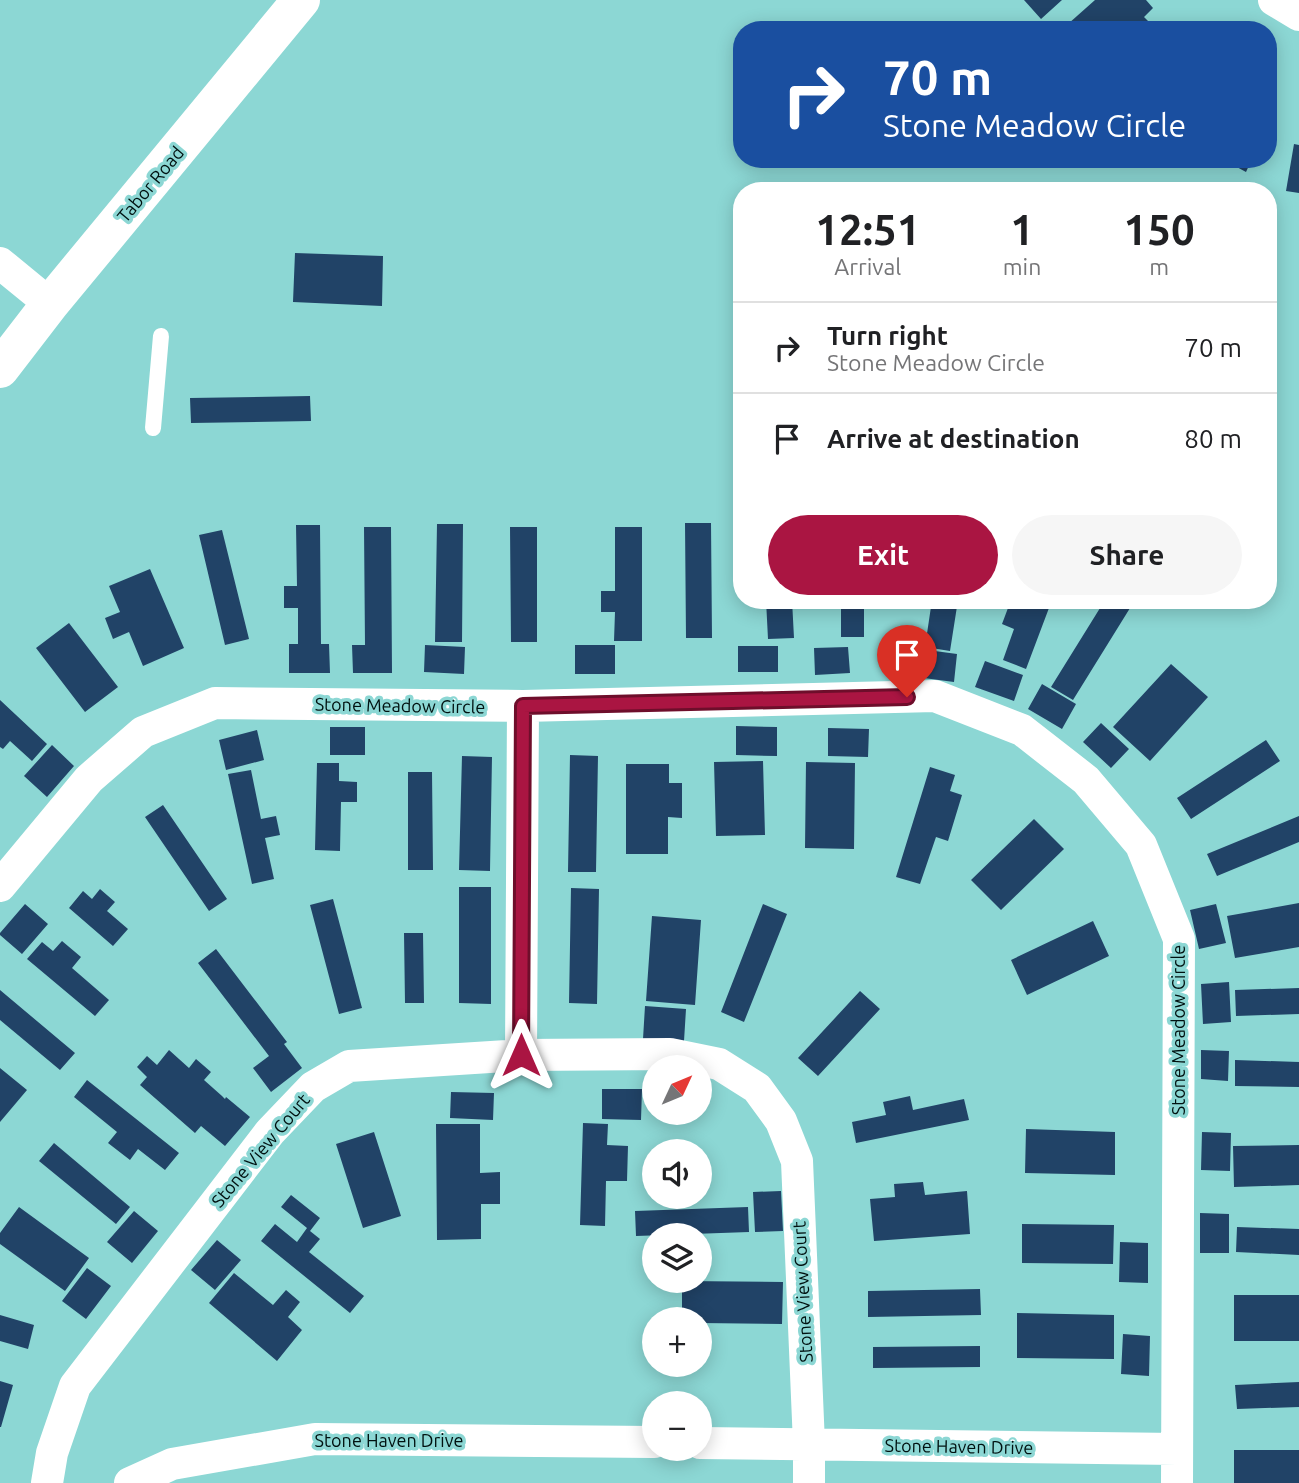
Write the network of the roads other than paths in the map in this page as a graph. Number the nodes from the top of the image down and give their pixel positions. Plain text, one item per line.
1 (302, 0) edge
2 (1274, 0) edge
3 (1299, 15) edge
4 (0, 263) edge
5 (50, 303) junction
6 (161, 336) dead end
7 (0, 369) edge
8 (153, 428) dead end
9 (523, 706) junction
10 (0, 886) edge
11 (521, 1055) junction
12 (642, 1442) edge
13 (712, 1443) edge
14 (809, 1444) junction
15 (1177, 1449) junction
16 (47, 1483) edge
17 (130, 1483) edge
18 (809, 1483) edge
19 (1177, 1483) edge

1 - 5 street, Tabor Road
2 - 3 street
4 - 5 street
5 - 7 street, Tabor Road
6 - 8 lane
9 - 10 street, Stone Meadow Circle
9 - 11 street
9 - 15 street, Stone Meadow Circle
11 - 14 street, Stone View Court
11 - 16 street, Stone View Court
12 - 17 street, Stone Haven Drive
13 - 14 street, Stone Haven Drive
14 - 15 street, Stone Haven Drive
14 - 18 street, Stone View Court
15 - 19 street, Stone Meadow Circle

